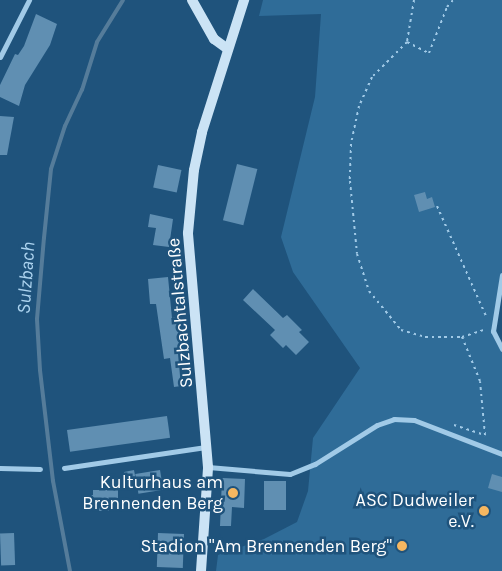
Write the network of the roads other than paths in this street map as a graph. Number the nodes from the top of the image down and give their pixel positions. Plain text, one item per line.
1 (29, 0) edge
2 (192, 0) edge
3 (244, 0) edge
4 (228, 49) junction
5 (0, 57) edge
6 (502, 275) edge
7 (502, 349) edge
8 (207, 447) junction
9 (502, 454) edge
10 (208, 467) junction
11 (0, 468) edge
12 (40, 468) dead end
13 (64, 468) dead end
14 (201, 571) edge

1 - 5 street
2 - 4 main road
3 - 4 main road, Sulzbachtalstraße
4 - 8 main road, Sulzbachtalstraße
6 - 7 street
8 - 10 main road, Sulzbachtalstraße
8 - 13 street
9 - 10 street
10 - 14 main road, Sulzbachtalstraße
11 - 12 street

